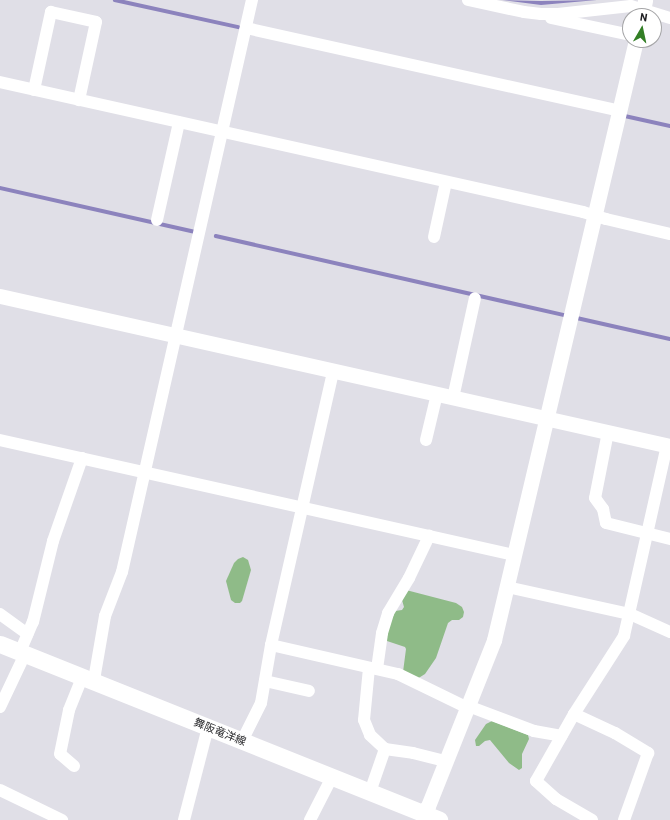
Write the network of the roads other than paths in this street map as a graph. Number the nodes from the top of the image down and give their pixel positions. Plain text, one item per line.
1 (252, 0) edge
2 (468, 0) edge
3 (644, 7) edge
4 (541, 14) junction
5 (670, 18) edge
6 (246, 28) junction
7 (622, 34) edge
8 (634, 48) edge
9 (0, 82) edge
10 (34, 90) junction
11 (79, 100) junction
12 (619, 111) junction
13 (179, 122) junction
14 (222, 132) junction
15 (446, 182) junction
16 (594, 216) junction
17 (157, 220) dead end
18 (670, 234) edge
19 (434, 237) dead end
20 (0, 296) edge
21 (475, 298) dead end
22 (176, 335) junction
23 (333, 371) junction
24 (436, 394) junction
25 (453, 398) junction
26 (546, 419) junction
27 (608, 432) junction
28 (0, 440) edge
29 (426, 440) dead end
30 (669, 445) edge
31 (82, 458) junction
32 (144, 472) junction
33 (302, 508) junction
34 (648, 533) junction
35 (429, 536) junction
36 (670, 539) edge
37 (514, 556) junction
38 (506, 587) junction
39 (0, 614) edge
40 (630, 614) junction
41 (670, 632) edge
42 (28, 634) junction
43 (0, 644) edge
44 (271, 645) junction
45 (23, 653) junction
46 (373, 669) junction
47 (87, 679) junction
48 (265, 681) junction
49 (309, 691) dead end
50 (0, 707) edge
51 (468, 707) junction
52 (574, 714) junction
53 (208, 727) junction
54 (562, 736) junction
55 (242, 741) junction
56 (385, 749) junction
57 (446, 762) junction
58 (74, 766) dead end
59 (332, 777) junction
60 (0, 790) edge
61 (370, 792) junction
62 (418, 816) edge
63 (62, 820) edge
64 (184, 820) edge
65 (310, 820) edge
66 (439, 820) edge
67 (592, 820) edge
68 (624, 820) edge

1 - 6 street
2 - 4 street
3 - 4 street
3 - 5 street
4 - 7 street
6 - 12 street
6 - 14 street
8 - 12 street
9 - 10 street
10 - 11 street
10 - 11 street
11 - 13 street
12 - 16 street
13 - 14 street
13 - 17 street
14 - 15 street
14 - 22 street
15 - 16 street
15 - 19 street
16 - 18 street
16 - 26 street
20 - 22 street
21 - 25 street
22 - 23 street
22 - 32 street
23 - 24 street
23 - 33 street
24 - 25 street
24 - 29 street
25 - 26 street
26 - 27 street
26 - 37 street
27 - 30 street
27 - 34 street
28 - 31 street
30 - 34 street
31 - 32 street
31 - 42 street
32 - 33 street
32 - 47 street
33 - 35 street
33 - 44 street
34 - 36 street
34 - 40 street
35 - 37 street
35 - 46 street
37 - 38 street
38 - 40 street
38 - 51 street
39 - 42 street
40 - 41 street
40 - 52 street
42 - 45 street
43 - 45 main road, 舞阪竜洋線
44 - 46 street
44 - 48 street
45 - 47 main road, 舞阪竜洋線
45 - 50 street
46 - 51 street
46 - 56 street
47 - 53 main road, 舞阪竜洋線
47 - 58 street
48 - 49 street
48 - 55 street
51 - 54 street
51 - 57 street
52 - 54 street
52 - 68 street
53 - 55 main road, 舞阪竜洋線
53 - 64 street
54 - 67 street
55 - 59 main road, 舞阪竜洋線
56 - 57 street
56 - 61 street
57 - 62 street
59 - 61 main road, 舞阪竜洋線
59 - 65 street
60 - 63 street
61 - 62 main road, 舞阪竜洋線
62 - 66 main road, 舞阪竜洋線

